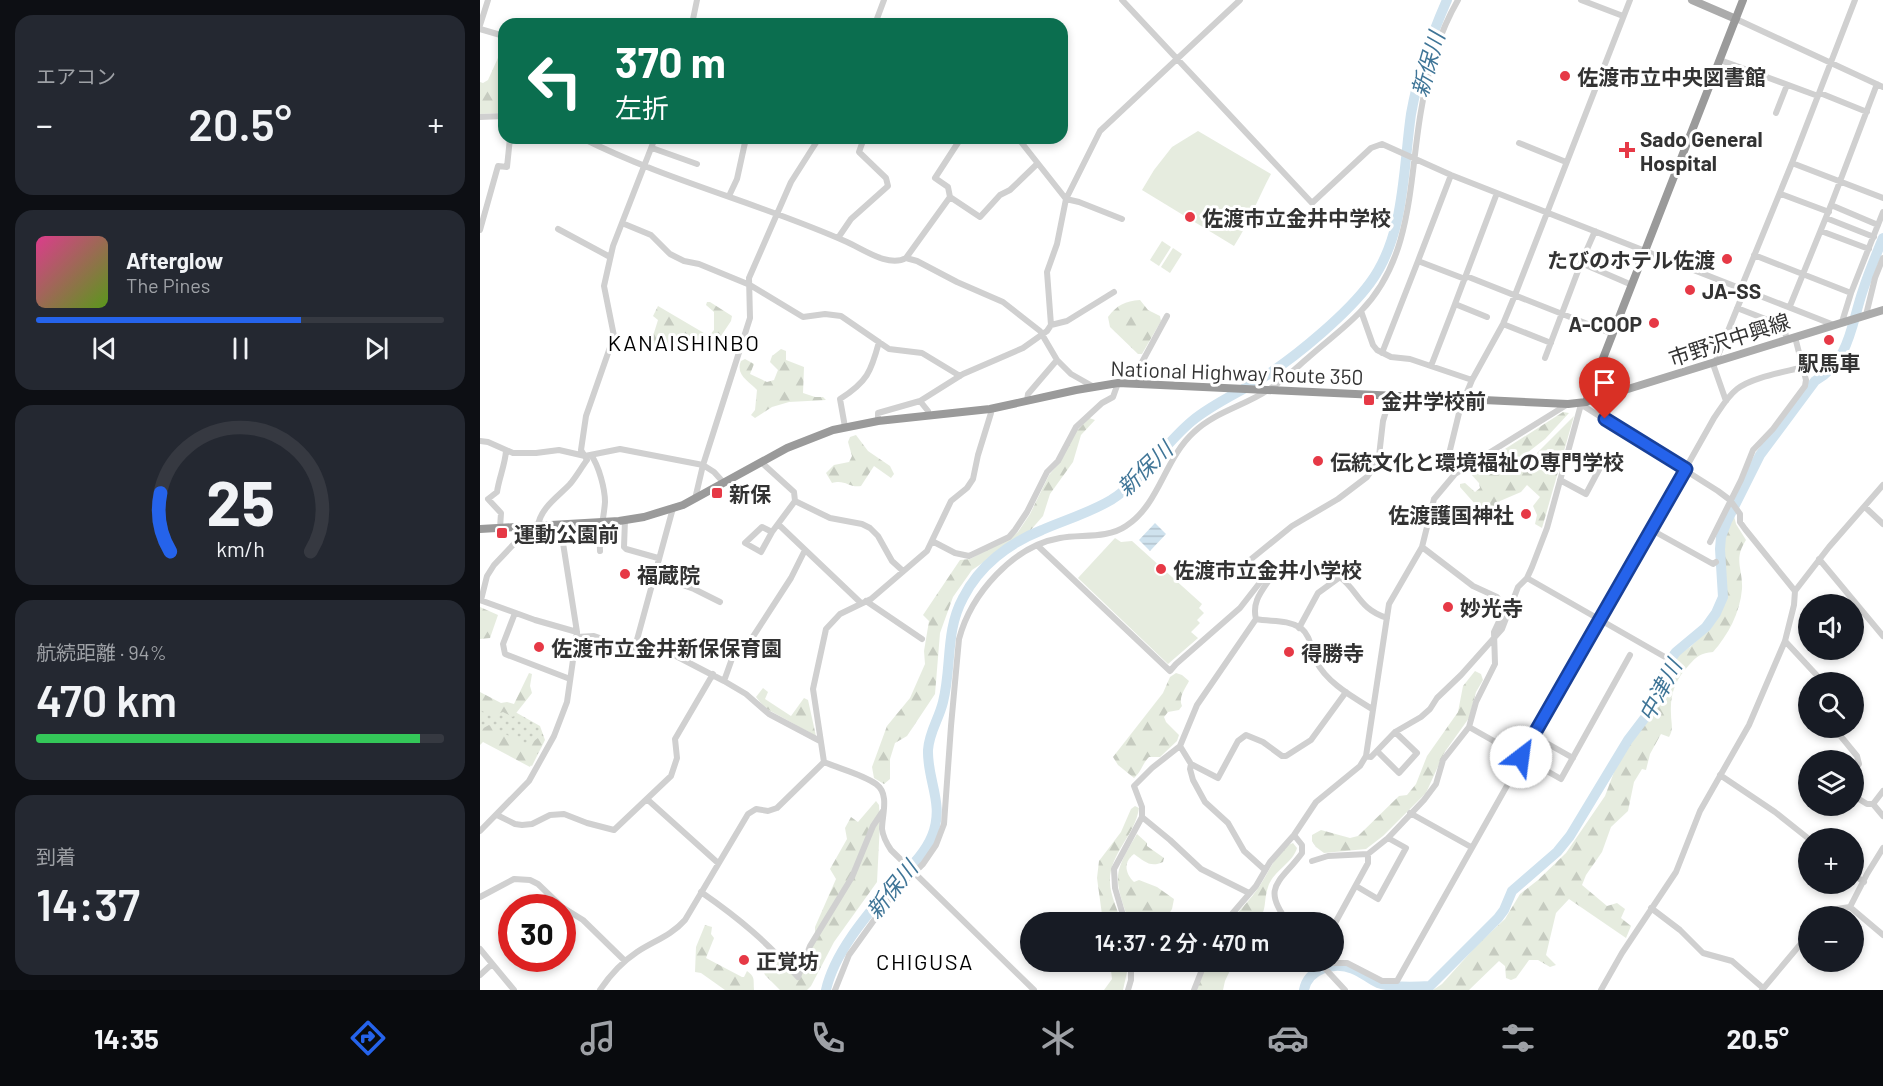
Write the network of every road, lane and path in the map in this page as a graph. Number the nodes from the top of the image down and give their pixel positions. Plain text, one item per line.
1 (488, 0) edge
2 (697, 0) edge
3 (884, 0) edge
4 (1122, 0) edge
5 (1240, 0) edge
6 (1458, 0) edge
7 (1581, 0) edge
8 (1630, 0) edge
9 (1692, 0) edge
10 (1743, 0) edge
11 (1855, 0) edge
12 (1623, 16) junction
13 (694, 18) edge
14 (877, 18) edge
15 (1736, 19) junction
16 (480, 27) edge
17 (498, 34) edge
18 (1177, 58) junction
19 (1720, 60) junction
20 (1832, 63) junction
21 (1787, 85) junction
22 (1880, 85) edge
23 (1819, 94) junction
24 (1776, 112) dead end
25 (1867, 112) junction
26 (498, 116) edge
27 (480, 117) edge
28 (1519, 143) dead end
29 (509, 144) edge
30 (594, 144) edge
31 (653, 144) edge
32 (745, 144) edge
33 (815, 144) edge
34 (861, 144) edge
35 (957, 144) edge
36 (1022, 144) edge
37 (652, 148) junction
38 (1414, 159) junction
39 (1566, 162) junction
40 (1792, 163) junction
41 (697, 164) dead end
42 (1037, 164) junction
43 (645, 165) junction
44 (1451, 175) junction
45 (1840, 181) junction
46 (1497, 193) junction
47 (1781, 194) junction
48 (729, 196) junction
49 (950, 197) junction
50 (1883, 198) edge
51 (1066, 199) junction
52 (1546, 212) junction
53 (1829, 212) junction
54 (1883, 212) edge
55 (777, 214) junction
56 (1122, 219) dead end
57 (622, 223) junction
58 (1878, 225) junction
59 (558, 229) dead end
60 (480, 230) edge
61 (1595, 231) junction
62 (1821, 231) junction
63 (1874, 237) junction
64 (838, 238) junction
65 (1869, 249) junction
66 (1646, 251) junction
67 (1754, 255) junction
68 (610, 257) junction
69 (906, 258) junction
70 (1883, 258) edge
71 (1418, 261) junction
72 (1581, 264) junction
73 (1804, 274) junction
74 (1465, 277) junction
75 (750, 285) junction
76 (1632, 285) junction
77 (1743, 289) junction
78 (1114, 292) dead end
79 (1851, 293) junction
80 (1515, 296) junction
81 (1455, 303) junction
82 (1790, 306) junction
83 (1737, 308) junction
84 (1883, 310) edge
85 (1361, 311) junction
86 (1562, 314) junction
87 (1167, 316) dead end
88 (1865, 316) junction
89 (1487, 317) dead end
90 (1841, 322) junction
91 (1503, 324) junction
92 (1052, 325) junction
93 (1613, 334) junction
94 (1042, 335) junction
95 (1791, 338) junction
96 (879, 342) junction
97 (1551, 343) junction
98 (1382, 353) junction
99 (1545, 358) dead end
100 (1057, 360) junction
101 (1714, 364) junction
102 (1431, 366) junction
103 (1804, 367) junction
104 (960, 376) junction
105 (1472, 380) junction
106 (1118, 383) junction
107 (1138, 383) junction
108 (1094, 387) junction
109 (1266, 389) junction
110 (1391, 395) junction
111 (1464, 399) junction
112 (920, 401) junction
113 (1027, 401) junction
114 (1726, 401) junction
115 (1586, 402) junction
116 (1568, 404) junction
117 (990, 409) junction
118 (928, 411) dead end
119 (878, 421) junction
120 (845, 427) junction
121 (480, 441) edge
122 (506, 451) junction
123 (588, 456) junction
124 (761, 462) junction
125 (1603, 462) dead end
126 (703, 465) junction
127 (1686, 469) junction
128 (1455, 474) junction
129 (1560, 480) junction
130 (724, 483) junction
131 (1883, 485) edge
132 (695, 499) junction
133 (1730, 500) junction
134 (795, 501) junction
135 (1864, 507) junction
136 (674, 508) junction
137 (626, 520) junction
138 (602, 522) junction
139 (560, 524) junction
140 (778, 524) junction
141 (1883, 524) edge
142 (528, 526) junction
143 (538, 526) junction
144 (500, 528) junction
145 (480, 529) edge
146 (1650, 529) junction
147 (772, 532) junction
148 (932, 541) junction
149 (1710, 542) dead end
150 (1038, 546) junction
151 (1422, 547) junction
152 (805, 550) junction
153 (600, 551) dead end
154 (658, 558) junction
155 (1819, 559) junction
156 (1716, 562) dead end
157 (903, 571) junction
158 (654, 575) junction
159 (1265, 576) junction
160 (1527, 578) junction
161 (1795, 591) junction
162 (480, 600) edge
163 (720, 602) dead end
164 (864, 602) junction
165 (515, 613) junction
166 (1387, 618) junction
167 (1256, 619) junction
168 (1599, 621) junction
169 (1299, 628) junction
170 (577, 634) junction
171 (1883, 636) edge
172 (922, 639) dead end
173 (1495, 639) junction
174 (1785, 641) junction
175 (635, 647) junction
176 (1630, 655) dead end
177 (1665, 657) dead end
178 (1814, 672) edge
179 (713, 674) junction
180 (570, 679) junction
181 (724, 681) junction
182 (1346, 692) junction
183 (1372, 709) junction
184 (1469, 727) junction
185 (1395, 732) junction
186 (1534, 736) junction
187 (1842, 738) edge
188 (820, 741) junction
189 (1180, 746) junction
190 (1852, 750) edge
191 (1377, 751) junction
192 (1366, 756) junction
193 (1521, 757) junction
194 (1573, 758) junction
195 (824, 762) junction
196 (1191, 764) junction
197 (1720, 775) junction
198 (1883, 791) edge
199 (648, 800) junction
200 (1864, 802) edge
201 (1873, 804) junction
202 (884, 807) junction
203 (1410, 813) junction
204 (497, 815) junction
205 (1883, 816) edge
206 (1142, 818) junction
207 (480, 831) edge
208 (1798, 831) edge
209 (1294, 835) junction
210 (1388, 838) junction
211 (1471, 847) junction
212 (1883, 848) edge
213 (1368, 854) junction
214 (1312, 861) dead end
215 (718, 863) junction
216 (1265, 870) junction
217 (914, 874) junction
218 (1864, 882) edge
219 (1356, 886) junction
220 (701, 892) junction
221 (1248, 893) junction
222 (480, 897) edge
223 (1651, 908) junction
224 (1122, 912) edge
225 (1234, 912) edge
226 (1281, 912) edge
227 (1341, 912) edge
228 (1864, 919) edge
229 (1883, 935) edge
230 (1798, 947) edge
231 (480, 948) edge
232 (626, 961) junction
233 (1344, 963) edge
234 (492, 964) junction
235 (1131, 972) edge
236 (1201, 972) edge
237 (1328, 972) edge
238 (480, 975) edge
239 (1762, 989) edge
240 (514, 990) edge
241 (600, 990) edge
242 (835, 990) edge
243 (1034, 990) edge
244 (1128, 990) edge
245 (1194, 990) edge
246 (1345, 990) edge
247 (1601, 990) edge

1 - 16 street
2 - 13 street
3 - 14 street
4 - 18 street
5 - 18 street
6 - 38 street
7 - 12 street
8 - 12 street
9 - 15 main road
10 - 15 highway
11 - 20 street
12 - 39 street
15 - 19 highway
15 - 20 street
16 - 17 street
18 - 38 street
18 - 51 street
19 - 21 street
19 - 66 highway
20 - 22 street
20 - 23 street
21 - 23 street
21 - 24 street
22 - 25 street
23 - 25 street
23 - 40 street
25 - 45 street
26 - 27 street
28 - 39 street
29 - 60 street
30 - 43 street
31 - 37 street
32 - 48 street
33 - 55 street
34 - 64 street
35 - 49 street
36 - 42 street
37 - 41 street
37 - 43 street
38 - 44 street
38 - 85 street
39 - 52 street
40 - 45 street
40 - 47 street
42 - 49 street
42 - 51 street
43 - 48 street
43 - 57 street
44 - 46 street
44 - 71 street
45 - 50 street
45 - 53 street
46 - 52 street
46 - 74 street
47 - 53 street
47 - 67 street
48 - 55 street
49 - 69 street
51 - 56 street
51 - 92 street
52 - 61 street
52 - 80 street
53 - 58 street
53 - 62 street
53 - 63 street
54 - 58 street
55 - 64 street
55 - 75 street
57 - 68 street
57 - 75 street
58 - 63 street
59 - 68 street
61 - 66 street
61 - 72 street
62 - 65 street
62 - 73 street
63 - 65 street
64 - 69 street
65 - 79 street
66 - 76 highway
66 - 77 street
67 - 73 street
67 - 77 street
68 - 123 street
69 - 94 street
70 - 88 street
71 - 74 street
71 - 98 street
72 - 76 street
72 - 86 street
73 - 79 street
73 - 82 street
74 - 80 street
74 - 81 street
75 - 96 street
75 - 126 street
76 - 93 highway
77 - 82 street
77 - 83 street
78 - 92 street
79 - 90 street
80 - 86 street
80 - 91 street
81 - 89 street
81 - 102 street
82 - 90 street
83 - 95 street
83 - 101 street
84 - 88 main road, 市野沢中興線
85 - 98 street
85 - 109 street
86 - 93 street
86 - 97 street
87 - 107 street
88 - 90 main road, 市野沢中興線
90 - 95 main road, 市野沢中興線
91 - 97 street
91 - 105 street
92 - 94 street
93 - 115 highway
94 - 100 street
94 - 104 street
95 - 101 main road, 市野沢中興線
95 - 103 street
96 - 104 street
96 - 120 street
97 - 99 street
98 - 102 street
100 - 108 street
100 - 113 street
101 - 114 street
101 - 115 main road, 市野沢中興線
102 - 105 street
103 - 114 street
103 - 133 street
104 - 112 street
105 - 111 street
106 - 107 highway, National Highway Route 350
106 - 108 highway, National Highway Route 350
106 - 148 street
107 - 109 highway, National Highway Route 350
108 - 113 highway, National Highway Route 350
109 - 110 highway, National Highway Route 350
109 - 150 street
110 - 111 highway, National Highway Route 350
110 - 159 street
111 - 116 highway, National Highway Route 350
111 - 128 street
112 - 118 street
112 - 119 street
113 - 117 highway, National Highway Route 350
114 - 127 street
115 - 116 highway, National Highway Route 350
115 - 127 street
115 - 129 street
116 - 128 street
117 - 119 highway, National Highway Route 350
117 - 148 street
119 - 120 highway, National Highway Route 350
120 - 124 highway, National Highway Route 350
121 - 122 street
122 - 123 street
122 - 144 street
123 - 126 street
123 - 138 street
123 - 143 street
124 - 130 highway, National Highway Route 350
124 - 134 street
125 - 129 street
126 - 130 street
126 - 132 street
127 - 133 street
127 - 146 street
128 - 151 street
129 - 160 street
130 - 132 highway, National Highway Route 350
131 - 135 street
132 - 136 highway, National Highway Route 350
133 - 149 street
133 - 161 street
134 - 140 street
134 - 157 street
135 - 141 street
135 - 155 street
136 - 137 highway, National Highway Route 350
136 - 154 street
137 - 138 highway, National Highway Route 350
137 - 154 street
138 - 139 highway, National Highway Route 350
138 - 153 street
139 - 143 highway, National Highway Route 350
139 - 170 street
140 - 147 street
140 - 152 street
142 - 143 highway, National Highway Route 350
142 - 144 highway, National Highway Route 350
142 - 162 street
144 - 145 highway, National Highway Route 350
146 - 156 street
146 - 168 street
147 - 147 street
148 - 157 street
150 - 159 street
150 - 217 street
151 - 166 street
151 - 173 street
152 - 164 street
152 - 181 street
154 - 158 street
155 - 161 street
155 - 171 street
157 - 164 street
158 - 163 street
158 - 175 street
159 - 167 street
160 - 168 street
160 - 173 street
161 - 174 street
162 - 165 street
164 - 172 street
164 - 188 street
165 - 170 street
165 - 180 street
166 - 169 street
166 - 183 street
167 - 169 street
167 - 189 street
168 - 177 street
168 - 186 street
169 - 182 street
170 - 175 street
170 - 180 street
173 - 184 street
173 - 185 street
174 - 178 street
174 - 197 street
175 - 179 street
176 - 194 street
179 - 181 street
179 - 199 street
180 - 204 street
181 - 188 street
182 - 183 street
182 - 196 street
183 - 192 street
184 - 193 street
184 - 203 street
185 - 191 street
185 - 191 street
186 - 193 street
186 - 194 street
187 - 190 street
188 - 195 street
189 - 196 street
189 - 206 street
191 - 192 street
192 - 209 street
193 - 194 street
193 - 211 street
195 - 202 street
195 - 215 street
196 - 216 street
197 - 208 street
197 - 223 street
198 - 201 street
199 - 204 street
199 - 215 street
200 - 201 street
201 - 205 street
202 - 217 street
202 - 220 street
203 - 210 street
203 - 211 street
204 - 207 street
206 - 221 street
206 - 224 street
209 - 216 street
209 - 226 street
210 - 213 street
210 - 219 street
211 - 233 street
212 - 218 street
213 - 214 street
213 - 219 street
215 - 220 street
216 - 221 street
217 - 242 street
217 - 243 street
219 - 227 street
220 - 232 street
221 - 225 street
222 - 232 street
223 - 239 street
223 - 247 street
228 - 229 street
230 - 239 street
231 - 234 street
232 - 241 street
234 - 238 street
234 - 240 street
235 - 244 street
236 - 245 street
237 - 246 street

